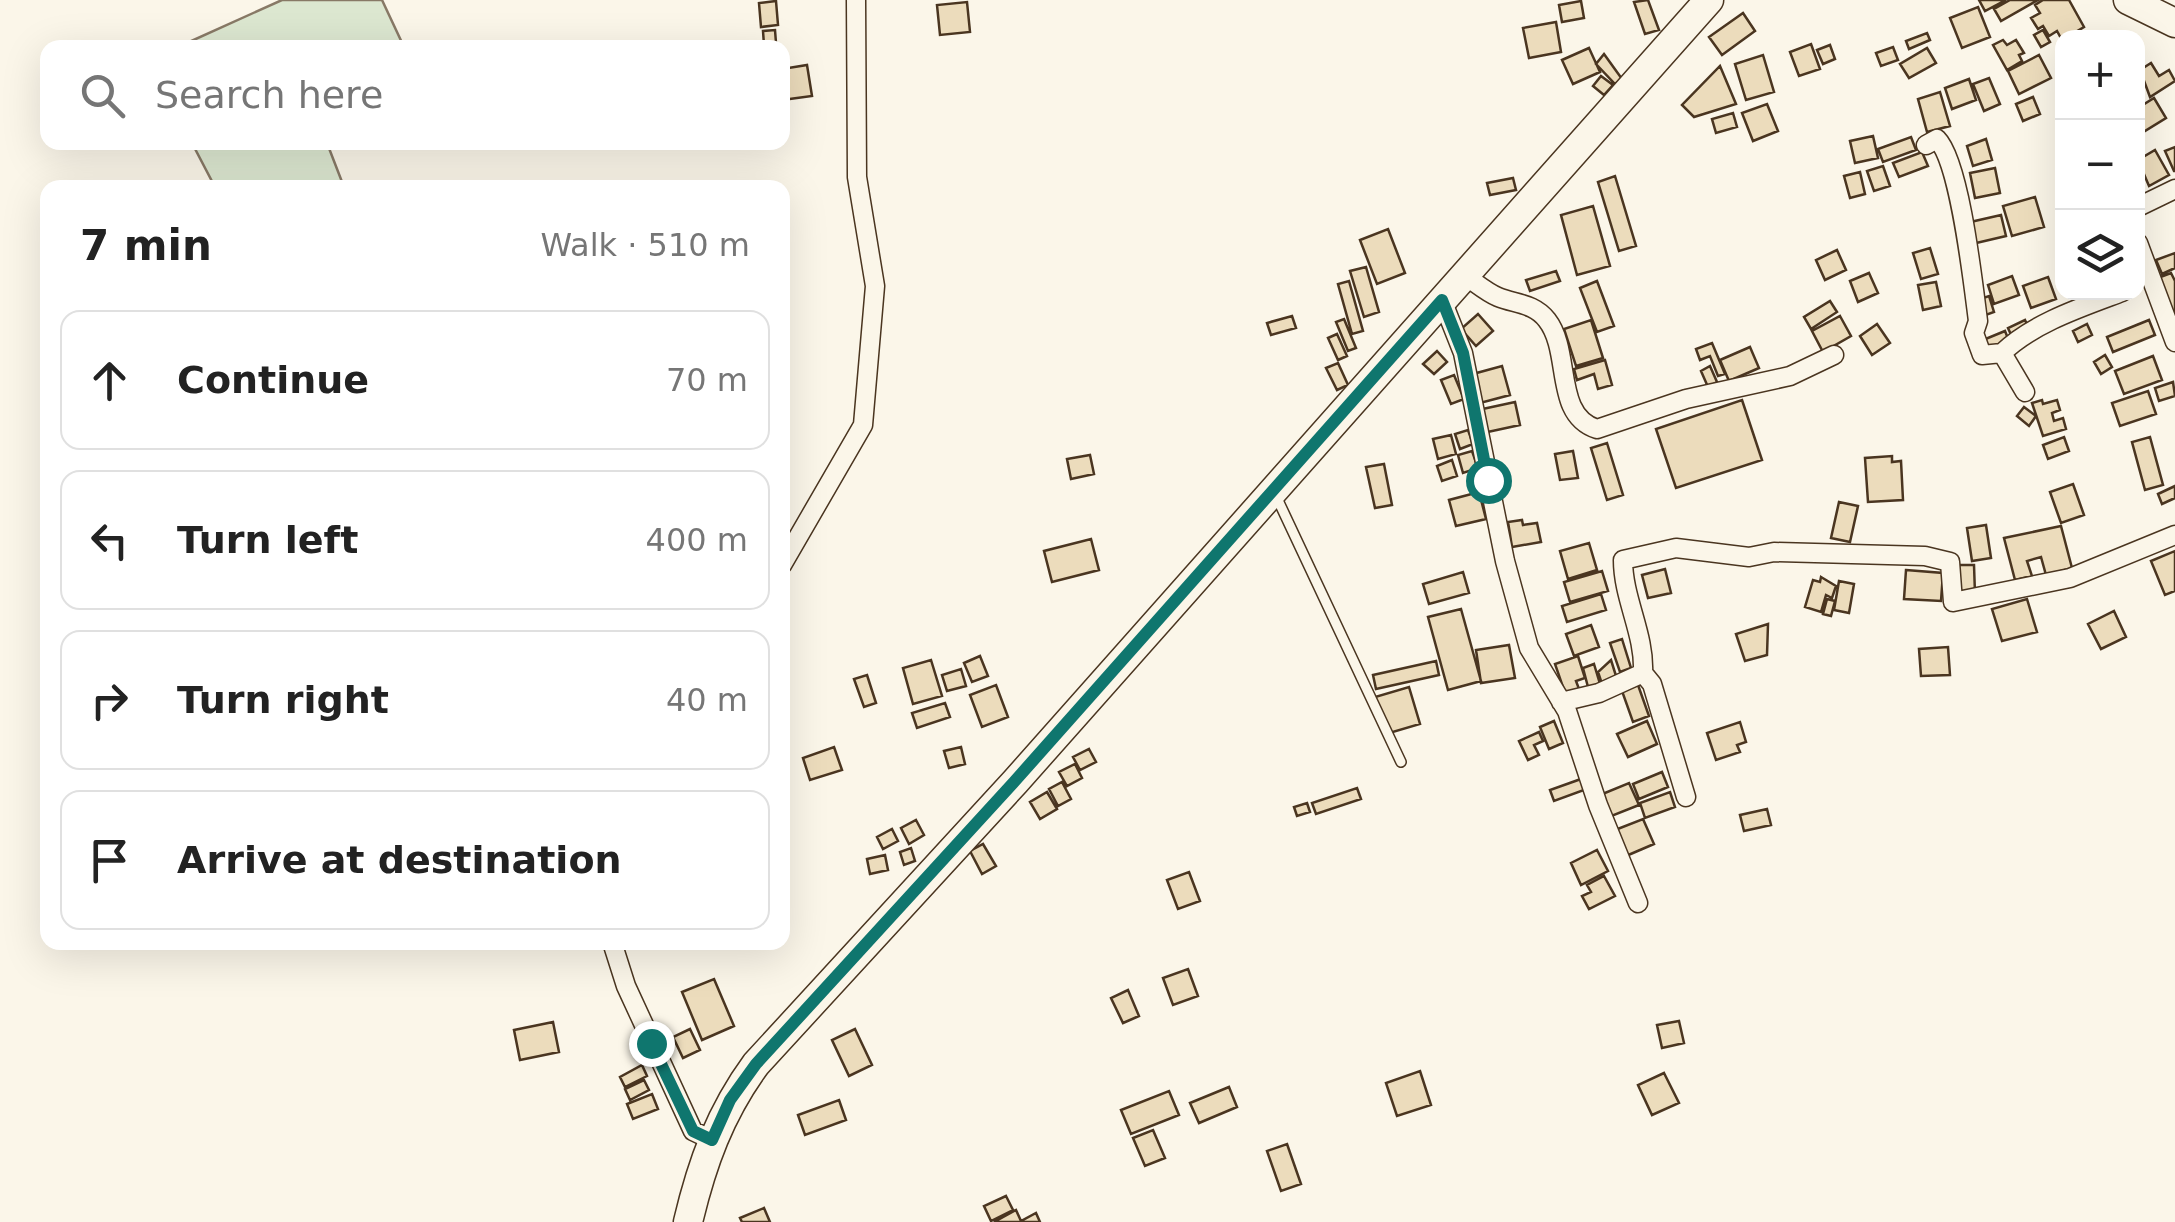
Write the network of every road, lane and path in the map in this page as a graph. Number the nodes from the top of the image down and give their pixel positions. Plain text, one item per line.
1 (856, 0) edge
2 (2128, 0) edge
3 (1700, 4) edge
4 (2175, 23) edge
5 (1926, 145) dead end
6 (2175, 189) edge
7 (2145, 204) edge
8 (1464, 275) junction
9 (2145, 284) edge
10 (1442, 300) junction
11 (2101, 300) edge
12 (2175, 342) edge
13 (2002, 354) junction
14 (1834, 355) dead end
15 (2025, 392) dead end
16 (1272, 489) junction
17 (2175, 535) edge
18 (790, 550) edge
19 (1643, 674) junction
20 (1561, 702) junction
21 (1401, 762) dead end
22 (1686, 797) dead end
23 (1638, 903) dead end
24 (615, 950) edge
25 (712, 1140) junction
26 (688, 1222) edge

1 - 18 street
2 - 4 main road
3 - 8 main road
5 - 13 street
6 - 7 street
8 - 10 main road
8 - 14 street
9 - 12 street
10 - 16 main road
10 - 20 street
11 - 13 street
13 - 15 street
16 - 21 lane
16 - 25 main road
17 - 19 street
19 - 20 street
19 - 22 street
20 - 23 street
24 - 25 street
25 - 26 main road

